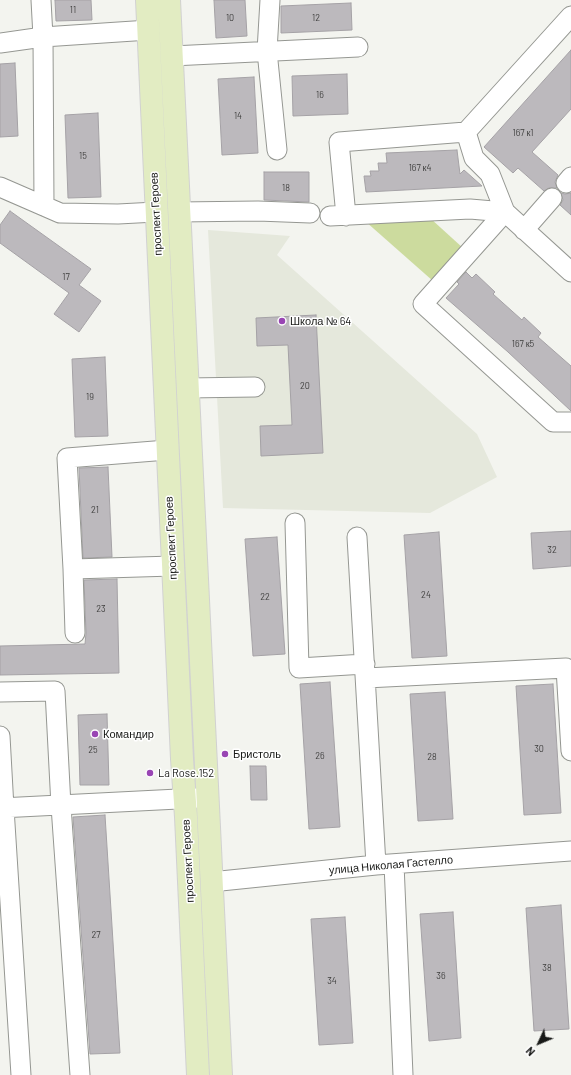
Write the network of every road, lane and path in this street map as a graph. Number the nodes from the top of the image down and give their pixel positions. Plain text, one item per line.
1 (41, 0) edge
2 (147, 0) edge
3 (169, 0) edge
4 (270, 0) edge
5 (571, 16) edge
6 (149, 30) junction
7 (43, 37) junction
8 (0, 43) edge
9 (358, 47) dead end
10 (267, 51) junction
11 (172, 56) junction
12 (466, 132) junction
13 (276, 150) dead end
14 (0, 187) edge
15 (552, 198) dead end
16 (44, 206) junction
17 (156, 212) junction
18 (179, 212) junction
19 (505, 212) junction
20 (310, 213) dead end
21 (524, 230) junction
22 (571, 272) edge
23 (255, 387) dead end
24 (188, 388) junction
25 (571, 422) edge
26 (167, 450) junction
27 (295, 523) dead end
28 (358, 537) dead end
29 (173, 566) junction
30 (73, 569) junction
31 (75, 633) dead end
32 (365, 671) junction
33 (0, 692) edge
34 (0, 736) edge
35 (571, 751) edge
36 (207, 798) junction
37 (185, 799) junction
38 (61, 806) junction
39 (2, 808) edge
40 (571, 850) edge
41 (385, 865) junction
42 (211, 882) junction
43 (22, 1075) edge
44 (80, 1075) edge
45 (198, 1075) edge
46 (221, 1075) edge
47 (403, 1075) edge

1 - 7 street
2 - 6 main road, проспект Героев
3 - 11 main road, проспект Героев
4 - 10 street
5 - 12 street
6 - 7 street
6 - 17 main road, проспект Героев
7 - 8 street
7 - 16 street
9 - 10 street
10 - 11 street
10 - 13 street
11 - 18 main road, проспект Героев
12 - 19 street
12 - 19 street
14 - 16 street
15 - 21 street
16 - 17 street
17 - 26 main road, проспект Героев
18 - 20 street
18 - 24 main road, проспект Героев
19 - 21 street
19 - 25 street
21 - 22 street
23 - 24 street
24 - 36 main road, проспект Героев
26 - 29 main road, проспект Героев
26 - 30 street
27 - 32 street
28 - 32 street
29 - 30 street
29 - 37 main road, проспект Героев
30 - 31 street
32 - 35 street
32 - 41 street
33 - 38 street
34 - 39 street
36 - 37 street
36 - 42 main road, проспект Героев
37 - 38 street
37 - 45 main road, проспект Героев
38 - 39 street
38 - 44 street
39 - 43 street
40 - 41 street, улица Николая Гастелло
41 - 42 street, улица Николая Гастелло
41 - 47 street
42 - 46 main road, проспект Героев

